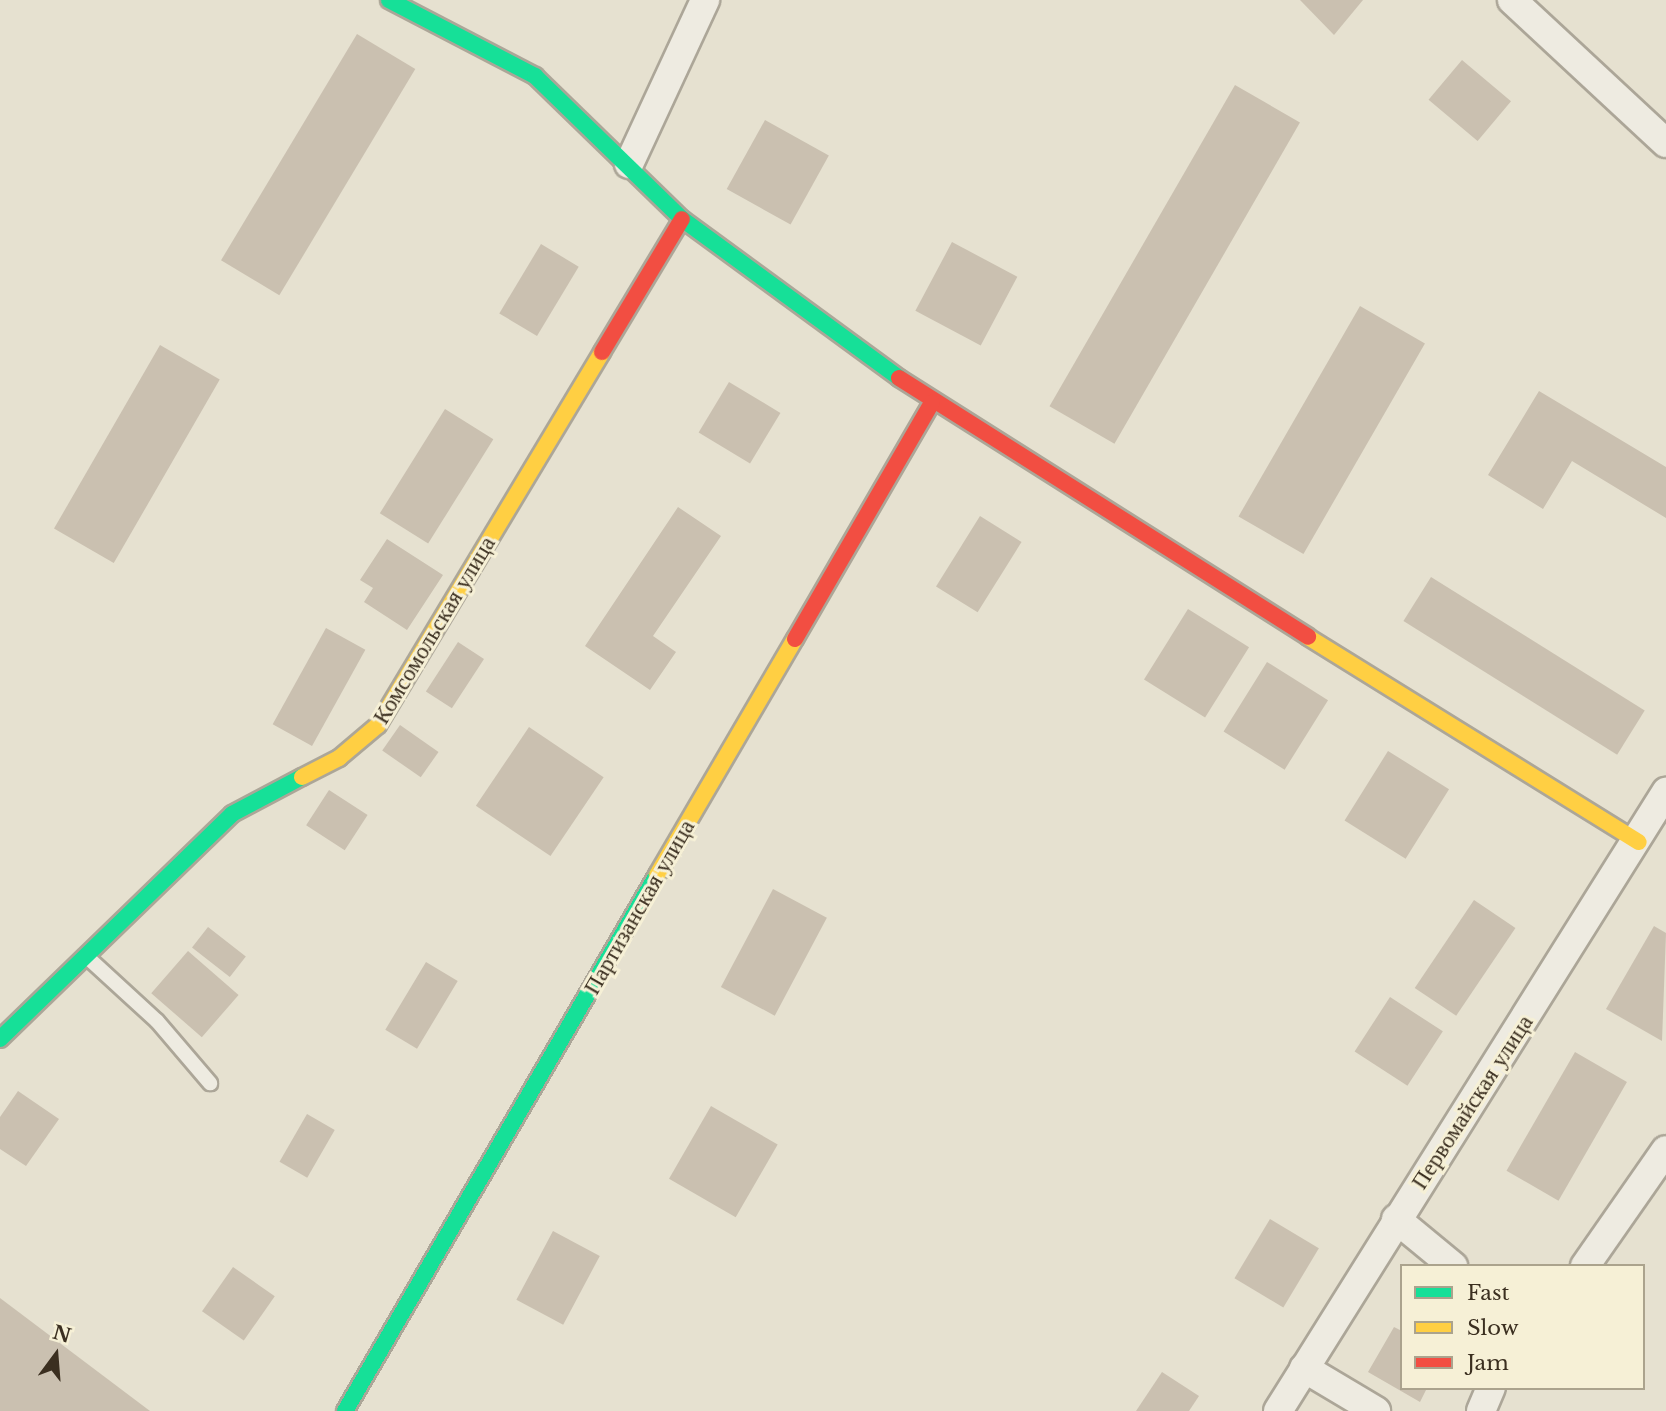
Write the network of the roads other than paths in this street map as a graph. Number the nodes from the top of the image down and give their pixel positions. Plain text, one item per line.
1 (389, 0) edge
2 (705, 0) edge
3 (1511, 0) edge
4 (1666, 143) edge
5 (629, 164) junction
6 (682, 219) junction
7 (932, 403) junction
8 (1666, 792) edge
9 (1639, 842) junction
10 (85, 955) junction
11 (0, 1039) edge
12 (210, 1083) dead end
13 (1666, 1150) edge
14 (1396, 1219) junction
15 (1451, 1264) edge
16 (1586, 1264) edge
17 (1304, 1368) junction
18 (1489, 1390) edge
19 (345, 1411) edge
20 (1278, 1411) edge
21 (1376, 1411) edge
22 (1481, 1411) edge

1 - 5 street
2 - 5 street
3 - 4 street
5 - 6 street
6 - 7 street
6 - 10 street, Комсомольская улица
7 - 9 street
7 - 19 street, Партизанская улица
8 - 9 street, Первомайская улица
9 - 14 street, Первомайская улица
10 - 11 street, Комсомольская улица
10 - 12 lane
13 - 16 street
14 - 15 street
14 - 17 street, Первомайская улица
17 - 20 street, Первомайская улица
17 - 21 street
18 - 22 street

